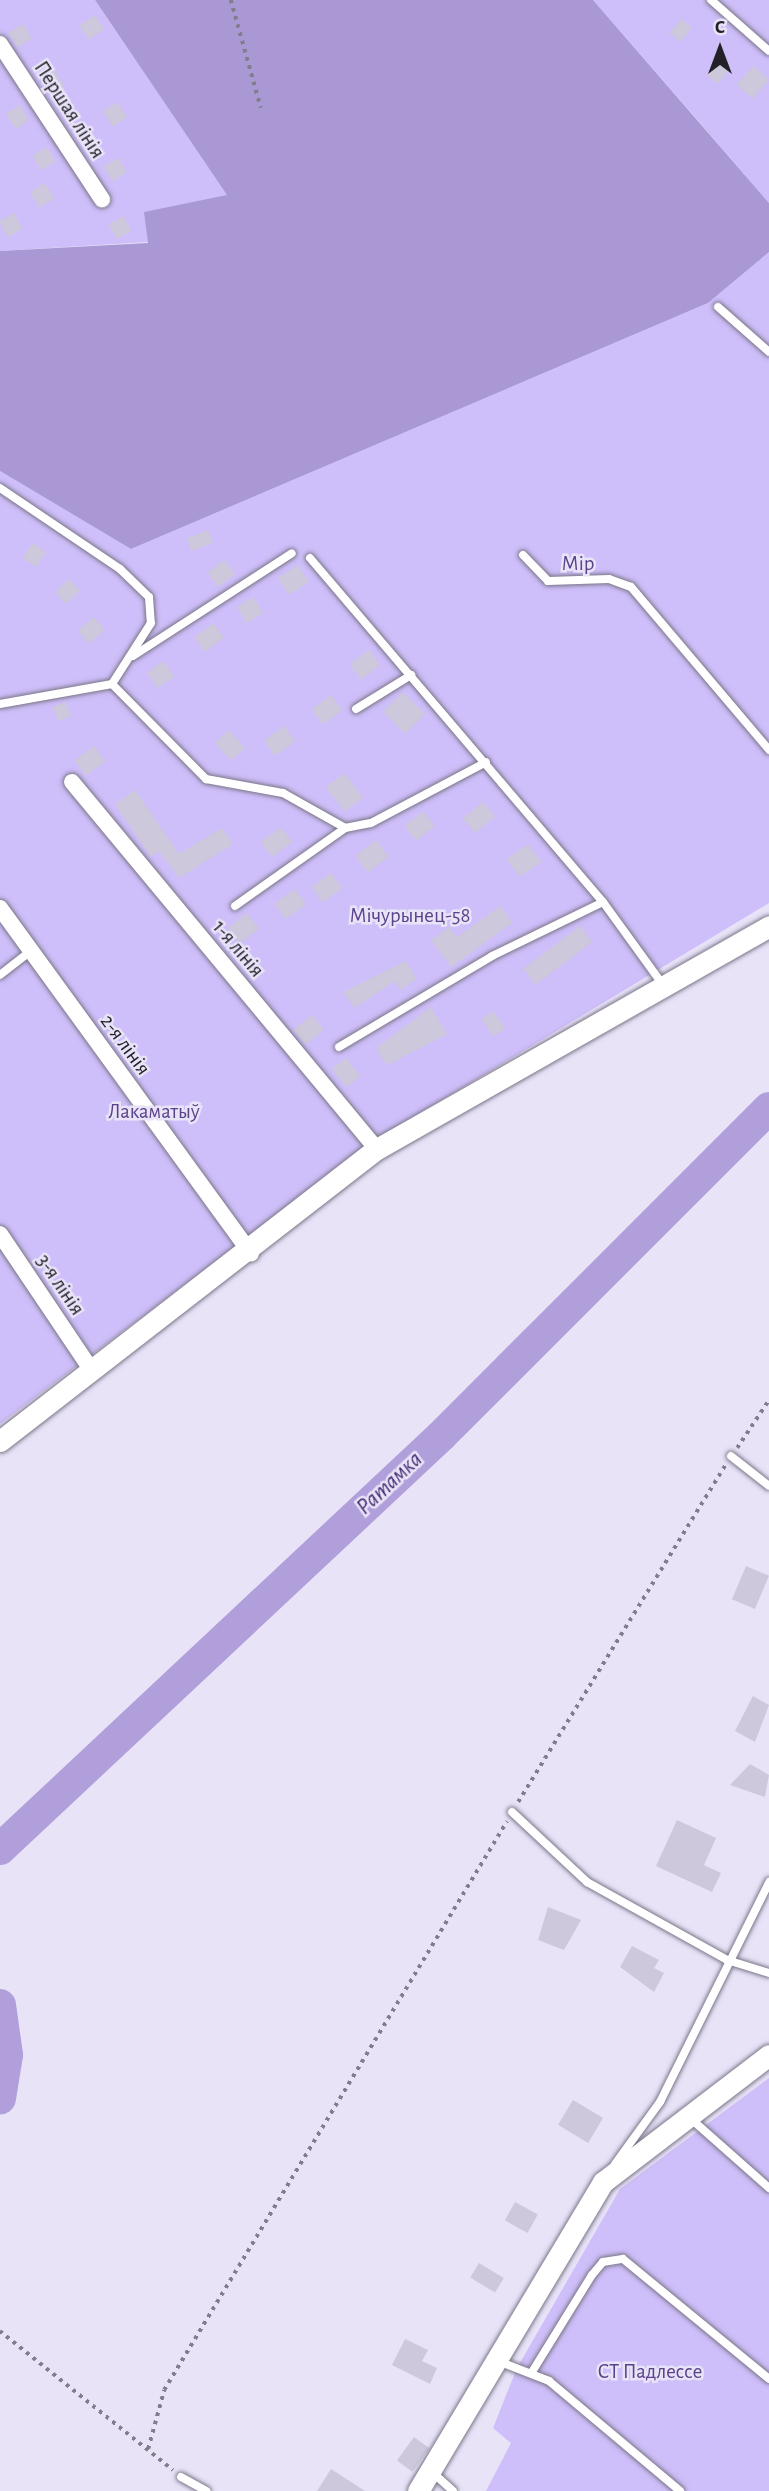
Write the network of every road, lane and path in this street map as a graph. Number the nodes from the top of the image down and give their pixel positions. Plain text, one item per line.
1 (231, 0) edge
2 (711, 0) edge
3 (0, 44) edge
4 (769, 51) edge
5 (261, 108) dead end
6 (102, 199) dead end
7 (718, 307) dead end
8 (769, 352) edge
9 (0, 488) edge
10 (292, 553) dead end
11 (523, 555) dead end
12 (310, 558) dead end
13 (131, 657) junction
14 (411, 675) junction
15 (112, 684) junction
16 (0, 704) edge
17 (356, 709) dead end
18 (769, 749) edge
19 (486, 762) junction
20 (72, 782) dead end
21 (345, 828) junction
22 (604, 902) junction
23 (234, 906) dead end
24 (0, 908) edge
25 (769, 926) edge
26 (31, 951) junction
27 (0, 975) edge
28 (663, 985) junction
29 (339, 1047) dead end
30 (374, 1146) junction
31 (0, 1234) edge
32 (246, 1247) junction
33 (88, 1364) junction
34 (769, 1400) edge
35 (0, 1441) edge
36 (731, 1457) junction
37 (769, 1486) edge
38 (512, 1812) junction
39 (769, 1881) edge
40 (727, 1960) junction
41 (769, 1973) edge
42 (769, 2055) edge
43 (688, 2116) junction
44 (603, 2182) junction
45 (769, 2188) edge
46 (0, 2331) edge
47 (495, 2360) junction
48 (532, 2372) junction
49 (769, 2379) edge
50 (148, 2449) junction
51 (431, 2471) junction
52 (181, 2477) joint
53 (206, 2491) edge
54 (418, 2491) edge
55 (453, 2491) edge
56 (680, 2491) edge

1 - 5 path
2 - 4 lane
3 - 6 street, Першая лінія
7 - 8 lane
9 - 13 lane
10 - 13 lane
11 - 18 lane
12 - 14 lane
13 - 15 lane
14 - 17 lane
14 - 19 lane
15 - 16 lane
15 - 21 lane
19 - 21 lane
19 - 22 lane
20 - 30 street, 1-я лінія
21 - 23 lane
22 - 28 lane
22 - 29 lane
24 - 26 street, 2-я лінія
25 - 28 street
26 - 27 lane
26 - 32 street, 2-я лінія
28 - 30 street
30 - 32 street
31 - 33 street, 3-я лінія
32 - 33 street
33 - 35 street
34 - 36 path
36 - 37 lane
36 - 38 path
38 - 40 lane
38 - 50 path
39 - 40 lane
40 - 41 lane
40 - 44 lane
42 - 43 street
43 - 44 street
43 - 45 lane
44 - 47 street
46 - 50 path
47 - 48 lane
47 - 51 street
48 - 49 lane
48 - 56 lane
50 - 52 path
51 - 54 street
51 - 55 lane
52 - 53 lane

